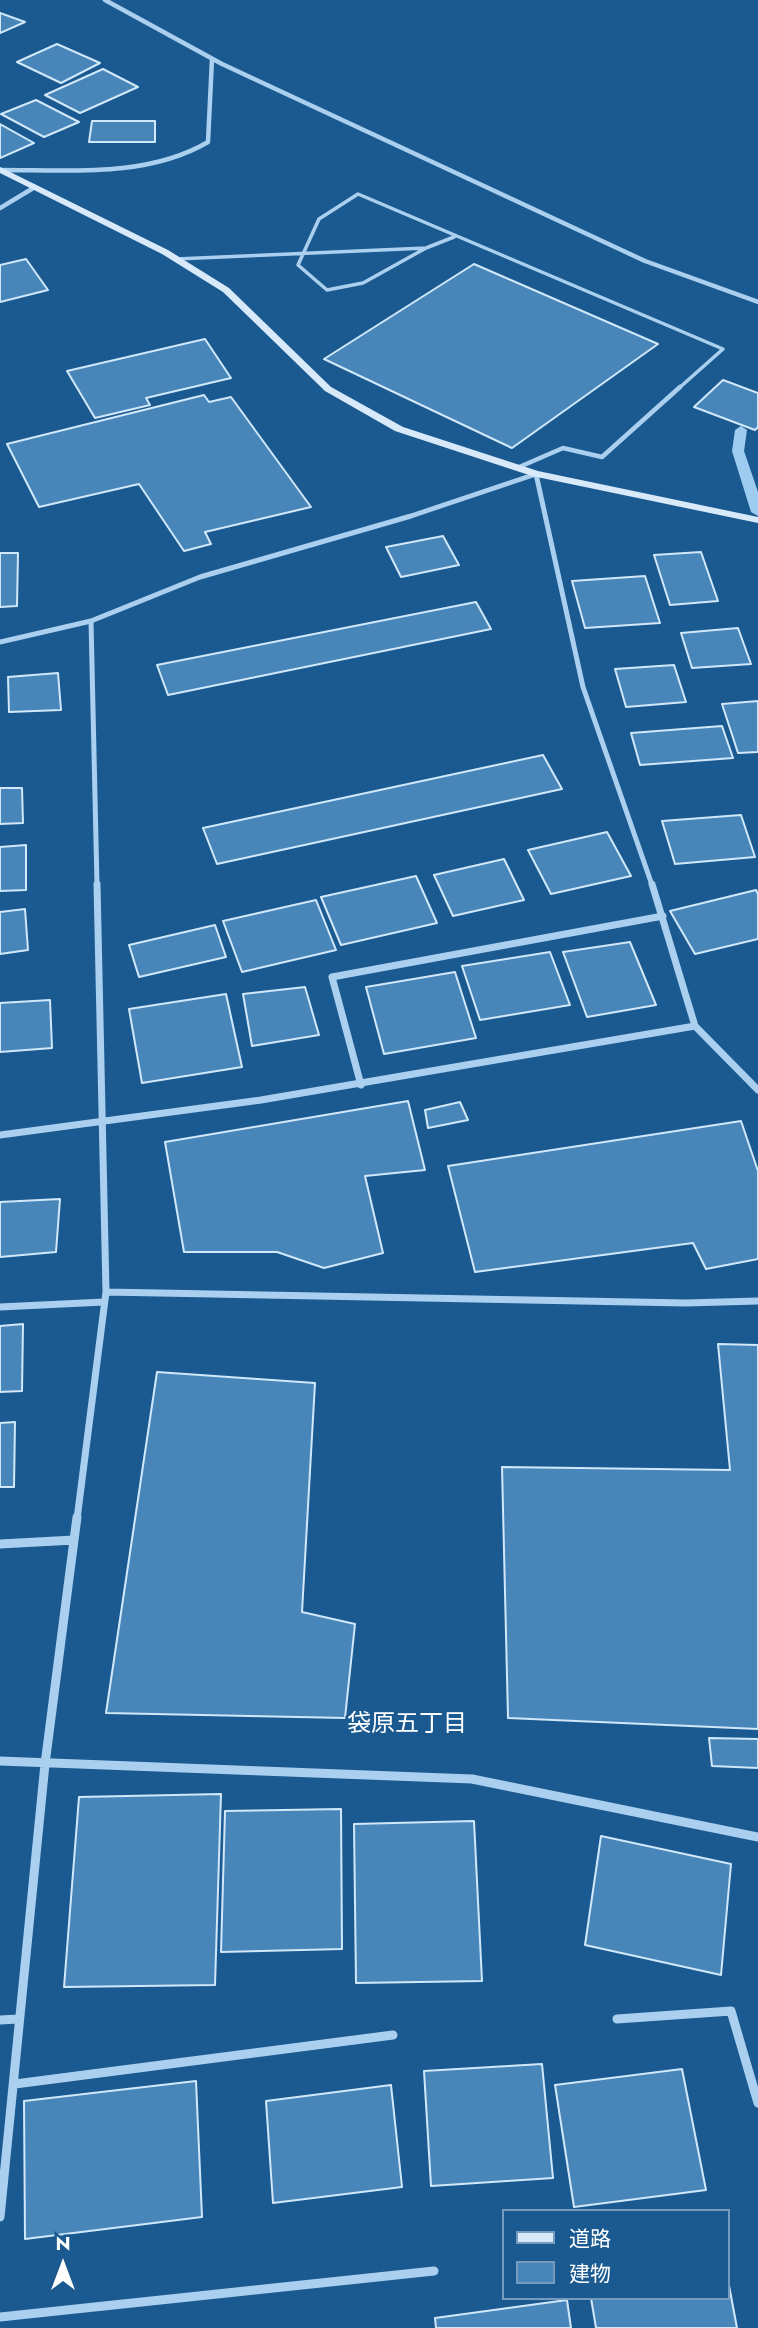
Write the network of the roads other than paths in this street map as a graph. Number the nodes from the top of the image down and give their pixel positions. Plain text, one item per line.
1 (104, 0) edge
2 (212, 59) junction
3 (0, 170) edge
4 (35, 187) junction
5 (0, 208) edge
6 (454, 237) junction
7 (426, 248) junction
8 (302, 254) junction
9 (176, 258) junction
10 (758, 302) edge
11 (517, 468) junction
12 (536, 474) junction
13 (758, 520) edge
14 (91, 621) junction
15 (0, 642) edge
16 (663, 916) junction
17 (695, 1026) junction
18 (360, 1085) junction
19 (758, 1090) edge
20 (104, 1123) junction
21 (0, 1135) edge
22 (106, 1292) junction
23 (758, 1301) edge
24 (104, 1302) junction
25 (0, 1307) edge
26 (74, 1540) junction
27 (0, 1544) edge
28 (0, 1761) edge
29 (45, 1764) junction
30 (758, 1837) edge
31 (0, 2020) edge
32 (18, 2020) junction
33 (617, 2020) dead end
34 (393, 2035) dead end
35 (15, 2084) junction
36 (758, 2103) edge
37 (0, 2217) edge
38 (434, 2271) dead end
39 (0, 2317) edge

1 - 2 street
2 - 3 street
2 - 10 street
3 - 4 street
4 - 5 street
4 - 9 street
6 - 7 lane
6 - 8 lane
6 - 11 lane
7 - 8 lane
7 - 8 lane
8 - 9 lane
9 - 11 street
11 - 12 street
12 - 13 street
12 - 14 street
12 - 16 street
14 - 15 street
14 - 20 street
16 - 17 street
16 - 18 street
17 - 18 street
17 - 19 street
18 - 20 street
20 - 21 street
20 - 22 street
22 - 23 street
22 - 24 street
24 - 25 street
24 - 26 street
26 - 27 street
26 - 29 street
28 - 29 street
29 - 30 street
29 - 32 street
31 - 32 street
32 - 35 street
33 - 36 street
34 - 35 street
35 - 37 street
38 - 39 street

